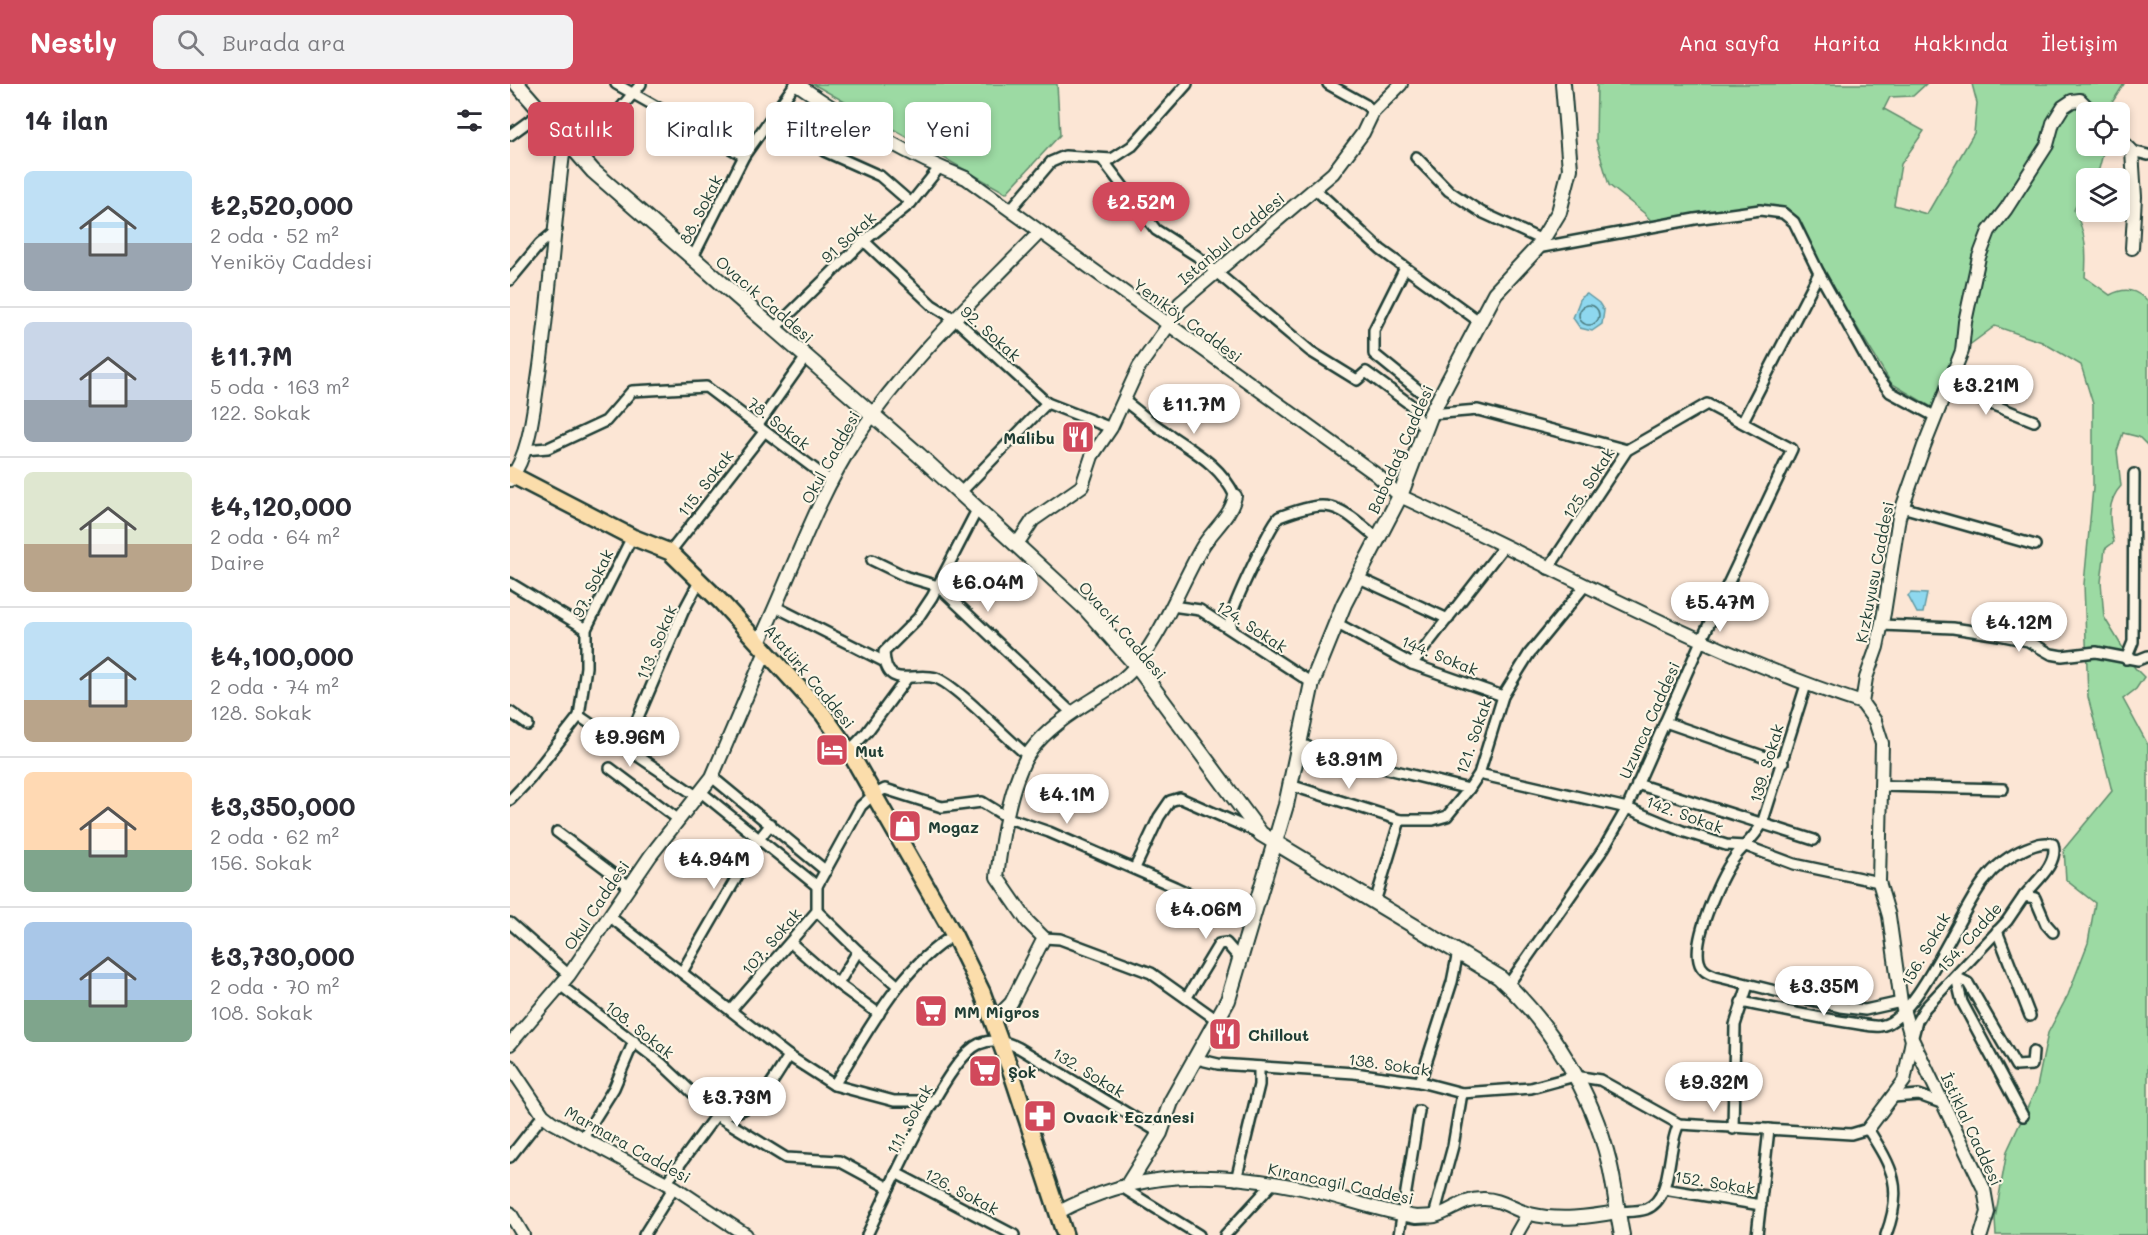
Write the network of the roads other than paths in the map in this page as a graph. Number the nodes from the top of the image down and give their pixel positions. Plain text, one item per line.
1 (519, 84) edge
2 (616, 84) edge
3 (641, 84) edge
4 (796, 84) edge
5 (1187, 84) edge
6 (1328, 84) edge
7 (1401, 84) edge
8 (1563, 84) edge
9 (631, 94) junction
10 (535, 102) edge
11 (625, 102) edge
12 (646, 102) edge
13 (783, 102) edge
14 (2082, 102) edge
15 (1373, 112) junction
16 (528, 122) edge
17 (766, 125) edge
18 (510, 135) edge
19 (754, 142) edge
20 (2132, 151) joint
21 (2148, 155) edge
22 (564, 156) edge
23 (580, 156) edge
24 (744, 156) edge
25 (835, 156) edge
26 (1416, 157) dead end
27 (1102, 159) junction
28 (939, 168) junction
29 (1315, 189) junction
30 (911, 203) junction
31 (1010, 210) junction
32 (557, 230) junction
33 (1039, 232) junction
34 (864, 241) junction
35 (1540, 244) junction
36 (2133, 248) dead end
37 (692, 259) junction
38 (1405, 267) junction
39 (1215, 271) junction
40 (1819, 273) junction
41 (510, 280) edge
42 (955, 319) junction
43 (1480, 322) junction
44 (1168, 326) junction
45 (774, 329) junction
46 (806, 357) junction
47 (1948, 387) junction
48 (1422, 393) dead end
49 (1123, 400) junction
50 (1047, 404) junction
51 (873, 414) junction
52 (1431, 414) junction
53 (1936, 417) junction
54 (1743, 421) junction
55 (2034, 421) dead end
56 (761, 428) junction
57 (1111, 428) junction
58 (1425, 432) junction
59 (1792, 449) joint
60 (524, 450) junction
61 (1627, 450) junction
62 (2134, 474) dead end
63 (511, 477) edge
64 (832, 482) junction
65 (961, 492) junction
66 (1235, 496) joint
67 (1401, 496) junction
68 (1902, 507) junction
69 (978, 508) junction
70 (632, 537) junction
71 (1377, 537) junction
72 (1017, 544) junction
73 (2035, 545) dead end
74 (1504, 546) junction
75 (670, 552) junction
76 (872, 560) dead end
77 (1548, 569) junction
78 (1357, 577) junction
79 (700, 580) junction
80 (510, 583) edge
81 (938, 586) junction
82 (1584, 587) junction
83 (1172, 606) junction
84 (776, 607) junction
85 (1448, 618) junction
86 (1336, 623) junction
87 (1882, 625) junction
88 (586, 629) junction
89 (1232, 629) junction
90 (1701, 641) junction
91 (763, 647) junction
92 (2148, 656) edge
93 (2126, 659) junction
94 (885, 662) junction
95 (1413, 664) junction
96 (1136, 665) junction
97 (908, 678) junction
98 (1312, 683) junction
99 (1806, 685) junction
100 (1503, 696) junction
101 (1862, 703) junction
102 (510, 712) edge
103 (1072, 712) junction
104 (579, 716) junction
105 (1665, 722) junction
106 (528, 725) dead end
107 (1298, 743) junction
108 (625, 748) junction
109 (849, 751) junction
110 (1028, 756) junction
111 (1783, 763) junction
112 (610, 768) dead end
113 (1479, 774) junction
114 (712, 777) junction
115 (1637, 784) junction
116 (1290, 785) junction
117 (1883, 786) junction
118 (1469, 789) junction
119 (2003, 789) dead end
120 (699, 794) junction
121 (873, 795) junction
122 (510, 800) edge
123 (1627, 808) junction
124 (1008, 818) junction
125 (679, 820) junction
126 (1400, 820) junction
127 (771, 824) junction
128 (1762, 824) junction
129 (557, 832) dead end
130 (1261, 834) junction
131 (759, 838) junction
132 (1814, 840) dead end
133 (1274, 844) junction
134 (1746, 846) junction
135 (1135, 868) junction
136 (826, 871) junction
137 (1880, 882) junction
138 (629, 886) junction
139 (817, 886) junction
140 (2024, 896) junction
141 (1375, 902) junction
142 (818, 911) junction
143 (609, 916) junction
144 (510, 923) edge
145 (1250, 928) junction
146 (1997, 931) junction
147 (2053, 932) dead end
148 (954, 935) junction
149 (1044, 938) junction
150 (791, 943) junction
151 (858, 951) junction
152 (1458, 952) junction
153 (1241, 960) junction
154 (682, 972) junction
155 (569, 975) junction
156 (1956, 977) junction
157 (838, 984) junction
158 (560, 985) junction
159 (1508, 985) junction
160 (1748, 985) junction
161 (898, 986) junction
162 (1187, 997) junction
163 (1741, 1002) junction
164 (1902, 1005) junction
165 (731, 1010) junction
166 (879, 1014) junction
167 (2030, 1016) dead end
168 (994, 1020) junction
169 (1217, 1020) junction
170 (1000, 1040) junction
171 (1912, 1040) junction
172 (634, 1041) junction
173 (510, 1044) edge
174 (2033, 1052) dead end
175 (789, 1056) junction
176 (1197, 1059) junction
177 (510, 1066) edge
178 (1259, 1067) junction
179 (1575, 1076) junction
180 (1420, 1082) junction
181 (834, 1084) junction
182 (1462, 1093) junction
183 (1893, 1097) junction
184 (935, 1101) junction
185 (1941, 1103) junction
186 (1419, 1111) dead end
187 (543, 1115) junction
188 (717, 1115) junction
189 (2023, 1116) dead end
190 (1679, 1124) junction
191 (1732, 1129) junction
192 (1769, 1129) junction
193 (1868, 1129) junction
194 (1160, 1133) junction
195 (582, 1139) junction
196 (510, 1157) edge
197 (896, 1173) junction
198 (1236, 1180) junction
199 (1273, 1183) junction
200 (670, 1185) junction
201 (1125, 1185) junction
202 (890, 1188) junction
203 (1664, 1189) junction
204 (1761, 1205) junction
205 (1617, 1212) junction
206 (510, 1213) edge
207 (1057, 1213) junction
208 (1528, 1214) junction
209 (1401, 1215) junction
210 (1434, 1216) junction
211 (523, 1235) edge
212 (644, 1235) edge
213 (746, 1235) edge
214 (867, 1235) edge
215 (1014, 1235) edge
216 (1065, 1235) edge
217 (1199, 1235) edge
218 (1225, 1235) edge
219 (1399, 1235) edge
220 (1516, 1235) edge
221 (1622, 1235) edge
222 (1758, 1235) edge
223 (1886, 1235) edge
224 (1981, 1235) edge

1 - 10 main road, Ovacık Caddesi
2 - 9 street
3 - 9 street
4 - 13 street, 88. Sokak
4 - 28 street, Yeniköy Caddesi
5 - 27 street
6 - 15 street
7 - 15 street, Istanbul Caddesi
8 - 35 main road, Babadağ Caddesi
9 - 11 street
9 - 12 street
14 - 47 street, Kızkuyusu Caddesi
15 - 29 street, Istanbul Caddesi
16 - 18 street
17 - 19 street, 88. Sokak
20 - 21 street
20 - 36 street
22 - 32 street
23 - 37 main road, Ovacık Caddesi
24 - 37 street, 88. Sokak
25 - 30 street
26 - 35 street
27 - 31 street
27 - 39 street
28 - 30 street, 91 Sokak
28 - 31 street, Yeniköy Caddesi
29 - 38 street
29 - 39 street, Istanbul Caddesi
30 - 34 street, 91 Sokak
31 - 33 street, Yeniköy Caddesi
32 - 41 street
32 - 60 street
33 - 42 street, Okul Caddesi
33 - 44 street, Yeniköy Caddesi
34 - 42 street, 92. Sokak
34 - 45 street, 91 Sokak
35 - 40 street
35 - 43 main road, Babadağ Caddesi
37 - 45 main road, Ovacık Caddesi
38 - 43 street
38 - 48 street
39 - 44 street, Istanbul Caddesi
39 - 58 street
40 - 53 street
40 - 54 street
42 - 50 street, 92. Sokak
42 - 51 street, Okul Caddesi
43 - 52 main road, Babadağ Caddesi
44 - 49 street, Istanbul Caddesi
44 - 67 street, Yeniköy Caddesi
45 - 46 main road, Ovacık Caddesi
46 - 51 main road, Ovacık Caddesi
46 - 56 street, 115. Sokak
47 - 53 street, Kızkuyusu Caddesi
47 - 55 street
49 - 57 street, Istanbul Caddesi
49 - 66 street
50 - 57 street, 92. Sokak
50 - 65 street
51 - 64 street, Okul Caddesi
51 - 65 main road, Ovacık Caddesi
52 - 58 main road, Babadağ Caddesi
52 - 61 street
53 - 68 street, Kızkuyusu Caddesi
54 - 59 street, 125. Sokak
54 - 61 street, 125. Sokak
56 - 60 street, 78. Sokak
56 - 64 street, 78. Sokak
56 - 75 street, 115. Sokak
57 - 72 street, Istanbul Caddesi
58 - 67 main road, Babadağ Caddesi
59 - 90 street, Uzunca Caddesi
60 - 63 street
61 - 77 street, 125. Sokak
62 - 93 street
63 - 70 main road, Atatürk Caddesi
64 - 84 street, Okul Caddesi
65 - 69 main road, Ovacık Caddesi
66 - 83 street
67 - 71 main road, Babadağ Caddesi
67 - 74 street, Yeniköy Caddesi
68 - 73 street
68 - 87 street, Kızkuyusu Caddesi
69 - 72 main road, Ovacık Caddesi
69 - 81 street
70 - 75 main road, Atatürk Caddesi
70 - 88 street, 97. Sokak
71 - 78 main road, Babadağ Caddesi
71 - 89 street
72 - 96 main road, Ovacık Caddesi
74 - 77 street, Yeniköy Caddesi
74 - 85 street
75 - 79 main road, Atatürk Caddesi
76 - 81 street
77 - 82 street, Yeniköy Caddesi
78 - 85 street
78 - 86 main road, Babadağ Caddesi
79 - 91 main road, Atatürk Caddesi
79 - 108 street, 113. Sokak
80 - 88 street
81 - 94 street
81 - 103 street
82 - 90 street, Yeniköy Caddesi
82 - 100 street, 121. Sokak
83 - 89 street, 124. Sokak
83 - 96 street
84 - 91 street, Okul Caddesi
84 - 94 street
85 - 95 street
86 - 95 street, 144. Sokak
86 - 98 main road, Babadağ Caddesi
87 - 93 street
87 - 101 street, Kızkuyusu Caddesi
88 - 104 street, 97. Sokak
89 - 98 street, 124. Sokak
90 - 99 street, Yeniköy Caddesi
90 - 105 street, Uzunca Caddesi
91 - 109 main road, Atatürk Caddesi
91 - 114 street, Okul Caddesi
92 - 93 street
94 - 97 street
95 - 100 street, 144. Sokak
96 - 103 street
96 - 130 main road, Ovacık Caddesi
97 - 109 street
97 - 110 street
98 - 107 main road, Babadağ Caddesi
99 - 101 street, Yeniköy Caddesi
99 - 111 street, 139. Sokak
100 - 113 street, 121. Sokak
101 - 117 street
102 - 106 street
103 - 110 street
104 - 108 street
104 - 122 street, 97. Sokak
105 - 111 street
105 - 115 street, Uzunca Caddesi
107 - 116 main road, Babadağ Caddesi
107 - 118 street
108 - 120 street
109 - 121 main road, Atatürk Caddesi
110 - 124 street
111 - 128 street, 139. Sokak
112 - 125 street
113 - 118 street, 121. Sokak
113 - 123 street, 142. Sokak
114 - 120 street, Okul Caddesi
114 - 127 street
115 - 123 street, Uzunca Caddesi
115 - 128 street
116 - 126 street, 121. Sokak
116 - 133 main road, Babadağ Caddesi
117 - 119 street
117 - 137 street
118 - 126 street, 121. Sokak
120 - 125 street, Okul Caddesi
120 - 131 street
121 - 124 street
121 - 136 street
121 - 148 main road, Atatürk Caddesi
123 - 134 street, 142. Sokak
123 - 159 street, Uzunca Caddesi
124 - 135 street
124 - 149 street
125 - 138 street, Okul Caddesi
126 - 141 street
127 - 131 street
127 - 136 street
128 - 132 street
128 - 134 street, 139. Sokak
129 - 138 street
130 - 133 main road, Ovacık Caddesi
130 - 135 street
131 - 139 street
131 - 154 street
133 - 141 main road, Ovacık Caddesi
133 - 145 main road, Babadağ Caddesi
134 - 137 street, 142. Sokak
134 - 160 street, 139. Sokak
135 - 145 street
136 - 139 street
137 - 164 street
138 - 143 street, Okul Caddesi
139 - 142 street, 107. Sokak
140 - 146 street, 154. Cadde
140 - 147 street, 154. Cadde
140 - 164 street, 156. Sokak
141 - 152 main road, Ovacık Caddesi
142 - 150 street, 107. Sokak
142 - 151 street
143 - 154 street
143 - 155 street, Okul Caddesi
144 - 155 street
145 - 153 main road, Babadağ Caddesi
146 - 156 street, 154. Cadde
146 - 167 street
148 - 161 street
148 - 168 main road, Atatürk Caddesi
149 - 162 street
149 - 168 street
150 - 157 street
150 - 165 street, 107. Sokak
151 - 157 street
151 - 161 street
152 - 159 main road, Ovacık Caddesi
152 - 180 street
153 - 162 street
153 - 169 main road, Babadağ Caddesi
154 - 165 street
155 - 158 street, Okul Caddesi
156 - 171 street, 154. Cadde
156 - 174 street
156 - 189 street
157 - 166 street
158 - 172 street, 108. Sokak
158 - 173 street, Okul Caddesi
159 - 179 main road, Ovacık Caddesi
160 - 163 street
160 - 164 street
161 - 166 street
162 - 169 street
163 - 164 street, 156. Sokak
163 - 191 street
164 - 171 street
165 - 175 street
166 - 181 street
168 - 170 main road, Atatürk Caddesi
169 - 176 main road, Babadağ Caddesi
170 - 184 street, 111. Sokak
170 - 194 street, 132. Sokak
170 - 207 main road, Atatürk Caddesi
171 - 183 street
171 - 185 street, İstiklal Caddesi
172 - 188 street, 108. Sokak
172 - 195 street
175 - 181 street
175 - 188 street
176 - 178 street, 138. Sokak
176 - 194 main road, Babadağ Caddesi
177 - 187 street, Marmara Caddesi
178 - 180 street, 138. Sokak
178 - 198 street
179 - 182 street, 138. Sokak
179 - 190 street
179 - 205 main road, Ovacık Caddesi
180 - 182 street, 138. Sokak
181 - 184 street
182 - 210 street
183 - 185 street
183 - 193 street
184 - 197 street, 111. Sokak
185 - 224 street, İstiklal Caddesi
186 - 209 street
187 - 195 street, Marmara Caddesi
187 - 196 street
188 - 200 street
188 - 202 street, 108. Sokak
190 - 191 street
190 - 203 street
191 - 192 street
192 - 193 street
192 - 204 street
193 - 223 street
194 - 201 main road, Babadağ Caddesi
195 - 200 street, Marmara Caddesi
197 - 202 street, 111. Sokak
197 - 215 street, 126. Sokak
198 - 199 street, Kırancagil Caddesi
198 - 201 street, Kırancagil Caddesi
199 - 209 street, Kırancagil Caddesi
199 - 218 street
200 - 212 street
200 - 213 street, Marmara Caddesi
201 - 207 street, Kırancagil Caddesi
201 - 217 street
202 - 214 street, 111. Sokak
203 - 204 street, 152. Sokak
203 - 205 street
204 - 222 street
205 - 208 street, Kırancagil Caddesi
205 - 221 main road, Ovacık Caddesi
206 - 211 street
207 - 216 main road, Atatürk Caddesi
208 - 210 street, Kırancagil Caddesi
208 - 220 street
209 - 210 street, Kırancagil Caddesi
209 - 219 street

